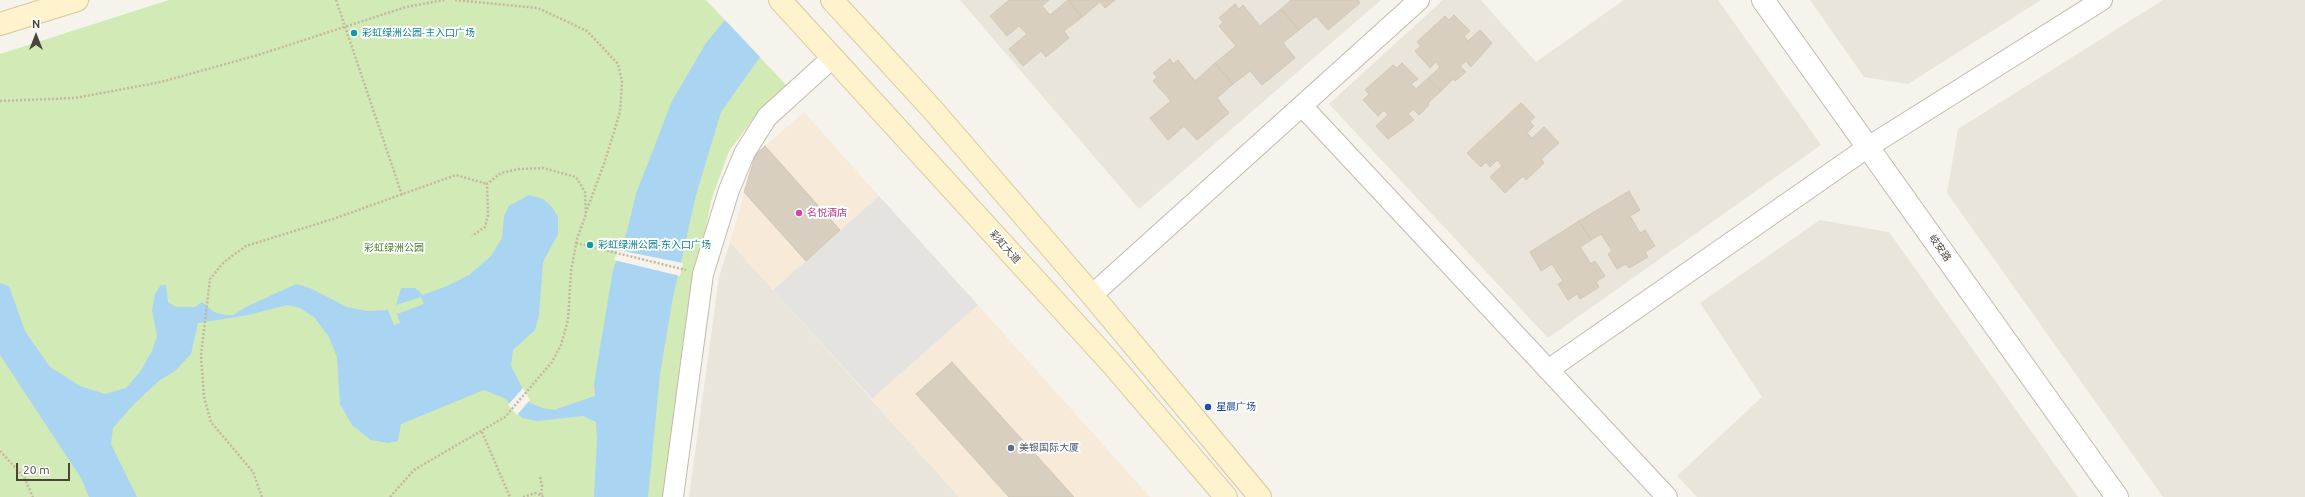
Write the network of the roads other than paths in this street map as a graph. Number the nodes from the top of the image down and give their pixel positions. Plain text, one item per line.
1 (76, 0) edge
2 (780, 0) edge
3 (832, 0) edge
4 (1419, 0) edge
5 (1763, 0) edge
6 (2102, 0) edge
7 (0, 24) edge
8 (832, 58) junction
9 (1302, 106) junction
10 (1868, 147) junction
11 (1092, 295) junction
12 (1548, 370) junction
13 (673, 497) edge
14 (1226, 497) edge
15 (1260, 497) edge
16 (1667, 497) edge
17 (2117, 497) edge

1 - 7 main road
2 - 8 main road, 彩虹大道
3 - 11 main road
4 - 9 street
5 - 10 street, 岐安路
6 - 10 street
8 - 13 street
8 - 14 main road, 彩虹大道
9 - 11 street
9 - 12 street
10 - 12 street
10 - 17 street, 岐安路
11 - 15 main road
12 - 16 street

